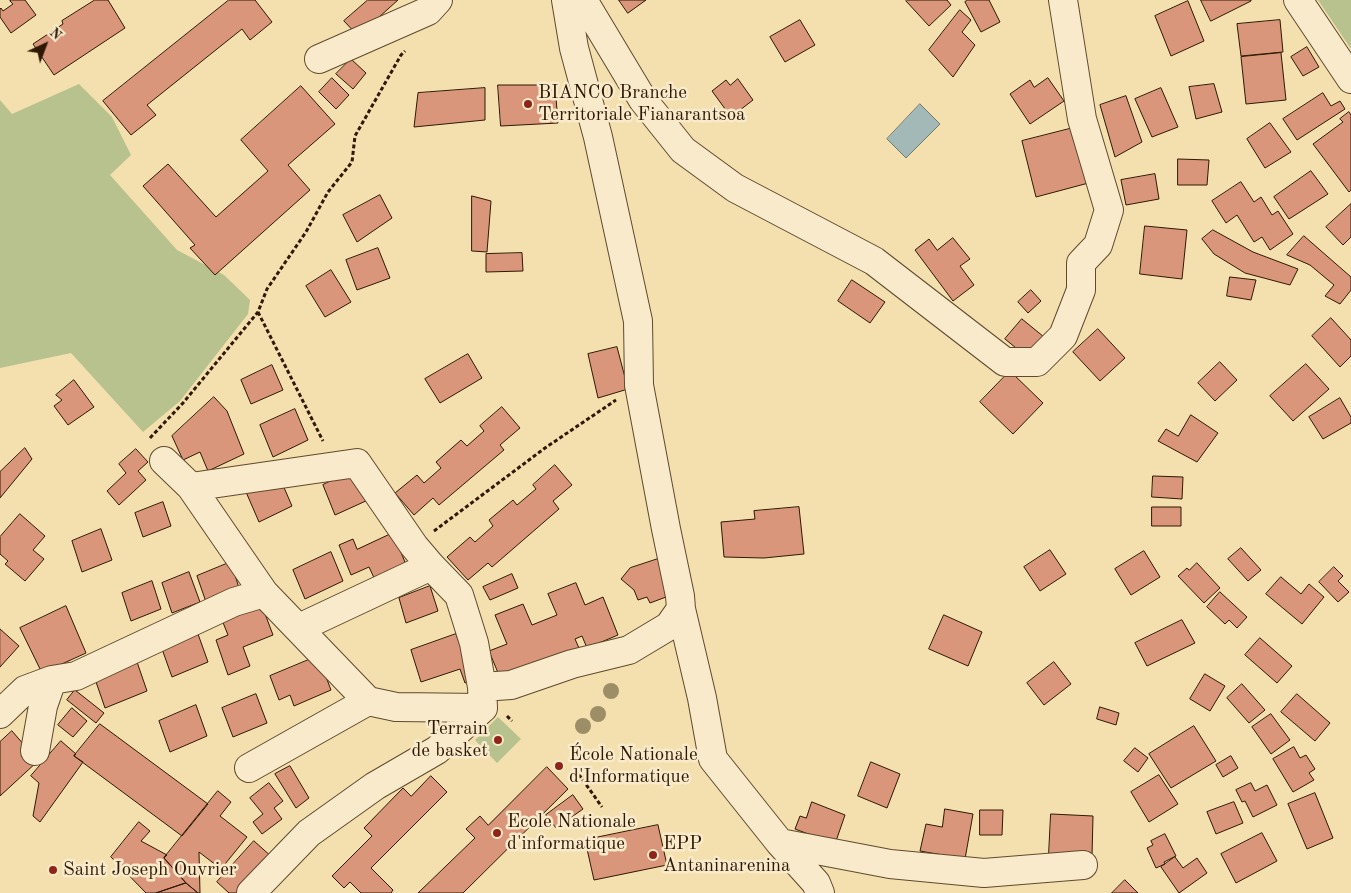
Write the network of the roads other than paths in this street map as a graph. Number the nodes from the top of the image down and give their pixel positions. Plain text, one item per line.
1 (438, 0) edge
2 (566, 0) edge
3 (583, 0) edge
4 (1063, 0) edge
5 (1298, 0) edge
6 (319, 59) dead end
7 (1351, 79) edge
8 (164, 460) road end
9 (191, 487) junction
10 (422, 556) junction
11 (264, 593) junction
12 (681, 609) junction
13 (299, 628) junction
14 (52, 680) junction
15 (482, 698) junction
16 (368, 701) junction
17 (0, 714) edge
18 (35, 751) dead end
19 (249, 768) dead end
20 (780, 843) junction
21 (1083, 865) dead end
22 (251, 893) edge
23 (820, 893) edge

1 - 6 street
2 - 12 street
3 - 4 street
5 - 7 street
8 - 9 street
9 - 10 street
9 - 11 street
10 - 13 street
10 - 15 street
11 - 13 street
11 - 14 street
12 - 15 street
12 - 20 street
13 - 16 street
14 - 17 street
14 - 18 street
15 - 16 street
15 - 22 street
16 - 19 street
20 - 21 street
20 - 23 street

